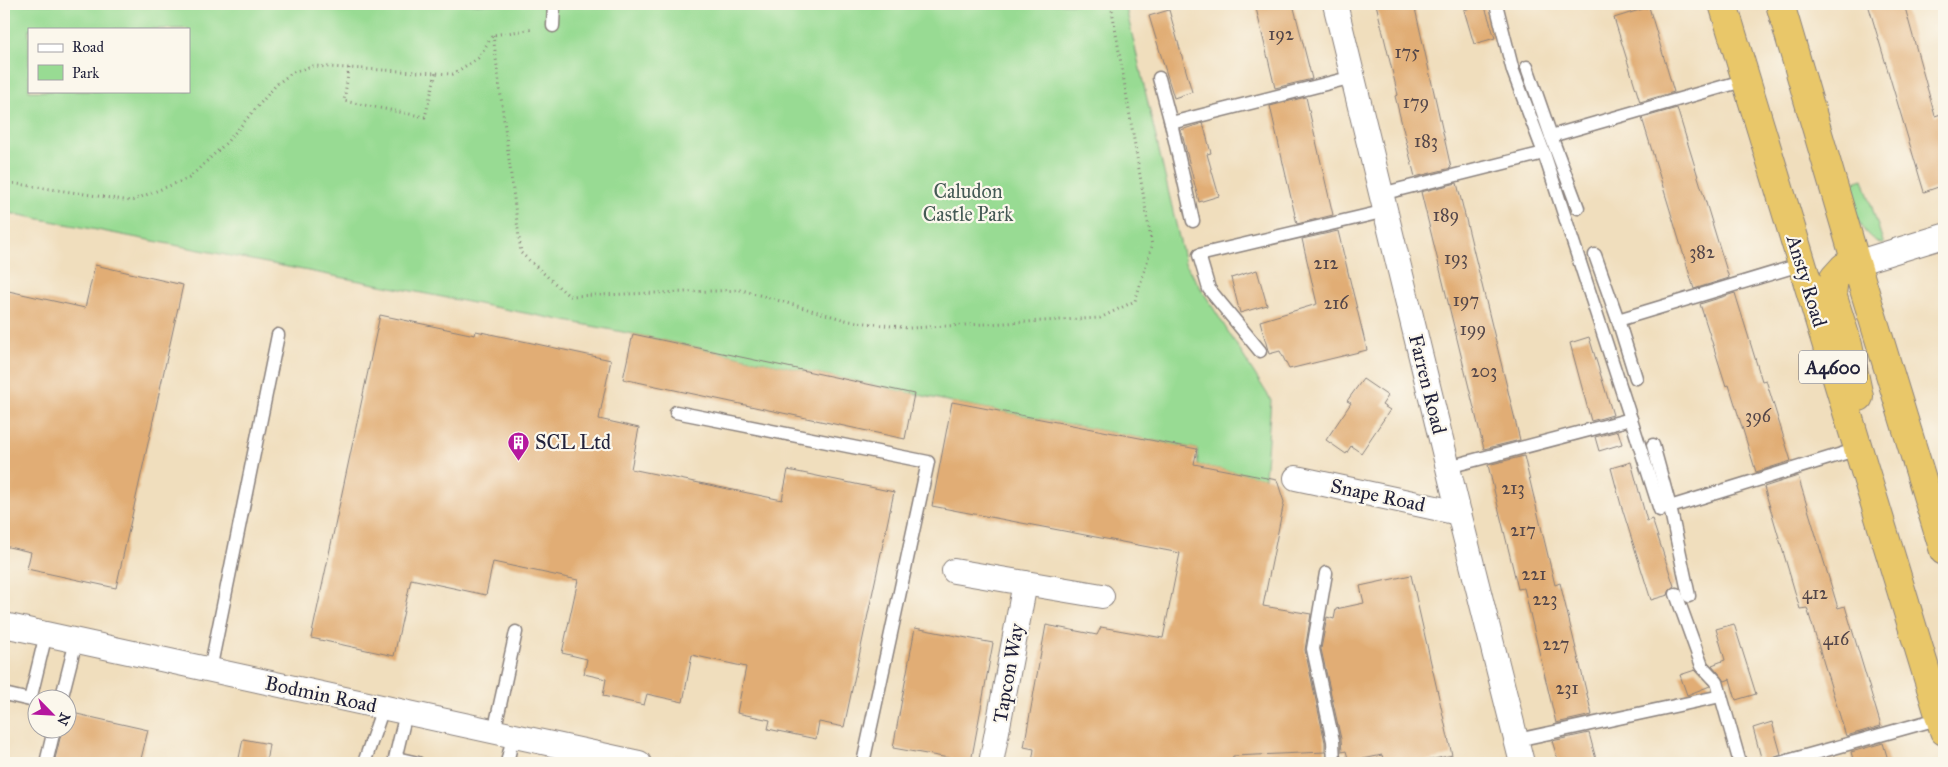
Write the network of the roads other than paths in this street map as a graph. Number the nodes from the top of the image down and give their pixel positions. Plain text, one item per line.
1 (554, 4) edge
2 (1335, 4) edge
3 (1496, 4) edge
4 (1723, 4) edge
5 (1780, 4) edge
6 (552, 26) road end
7 (1527, 67) dead end
8 (1353, 77) junction
9 (1159, 78) dead end
10 (1746, 80) junction
11 (1170, 123) junction
12 (1551, 136) junction
13 (1544, 153) junction
14 (1384, 202) junction
15 (1578, 208) dead end
16 (1193, 221) dead end
17 (1944, 236) edge
18 (1595, 255) dead end
19 (1856, 262) junction
20 (1803, 264) junction
21 (1618, 320) junction
22 (278, 335) dead end
23 (1260, 351) dead end
24 (1636, 378) dead end
25 (676, 412) dead end
26 (1631, 418) junction
27 (1654, 445) dead end
28 (1858, 449) junction
29 (1448, 467) junction
30 (1296, 478) dead end
31 (1665, 508) junction
32 (1877, 512) junction
33 (1459, 513) junction
34 (1944, 551) edge
35 (954, 570) dead end
36 (1326, 573) dead end
37 (1024, 583) junction
38 (1102, 596) dead end
39 (4, 625) edge
40 (516, 632) dead end
41 (46, 634) junction
42 (76, 641) junction
43 (210, 670) junction
44 (64, 690) edge
45 (4, 694) edge
46 (1721, 696) junction
47 (383, 708) junction
48 (406, 713) junction
49 (1942, 724) edge
50 (503, 734) junction
51 (52, 740) edge
52 (1517, 740) junction
53 (574, 756) edge
54 (395, 761) edge
55 (46, 763) edge
56 (364, 763) edge
57 (418, 763) edge
58 (507, 763) edge
59 (639, 763) edge
60 (863, 763) edge
61 (991, 763) edge
62 (1334, 763) edge
63 (1522, 763) edge
64 (1740, 763) edge
65 (1780, 763) edge

1 - 6 lane
2 - 8 street, Farren Road
3 - 13 lane
4 - 10 highway, Ansty Road / A4600
5 - 19 highway, A4600
7 - 12 lane
8 - 11 lane
8 - 14 street, Farren Road
9 - 11 lane
10 - 12 lane
10 - 20 highway, Ansty Road / A4600
11 - 16 lane
12 - 15 lane
13 - 14 lane
13 - 26 lane
14 - 23 lane
14 - 29 street, Farren Road
17 - 19 street
18 - 21 lane
19 - 32 highway
19 - 34 highway, A4600
20 - 21 lane
20 - 28 highway, Ansty Road / A4600
21 - 24 lane
22 - 43 lane
25 - 60 lane
26 - 29 lane
26 - 31 lane
27 - 31 lane
28 - 31 lane
28 - 32 highway, Ansty Road / A4600
29 - 33 street, Farren Road
30 - 33 street, Snape Road
31 - 46 lane
32 - 49 highway, Ansty Road / A4600
33 - 52 street, Farren Road
35 - 37 street
36 - 62 lane
37 - 38 street
37 - 61 street, Tapcon Way
39 - 41 street, Bodmin Road
40 - 50 lane
41 - 42 street, Bodmin Road
41 - 45 lane
42 - 43 street, Bodmin Road
42 - 44 lane
43 - 47 street, Bodmin Road
46 - 52 lane
46 - 64 lane
47 - 48 street, Bodmin Road
47 - 56 lane
48 - 50 street, Bodmin Road
48 - 54 lane
49 - 65 lane
50 - 53 street, Bodmin Road
50 - 58 lane
51 - 55 lane
52 - 63 street, Farren Road
53 - 59 street, Bodmin Road
54 - 57 lane

